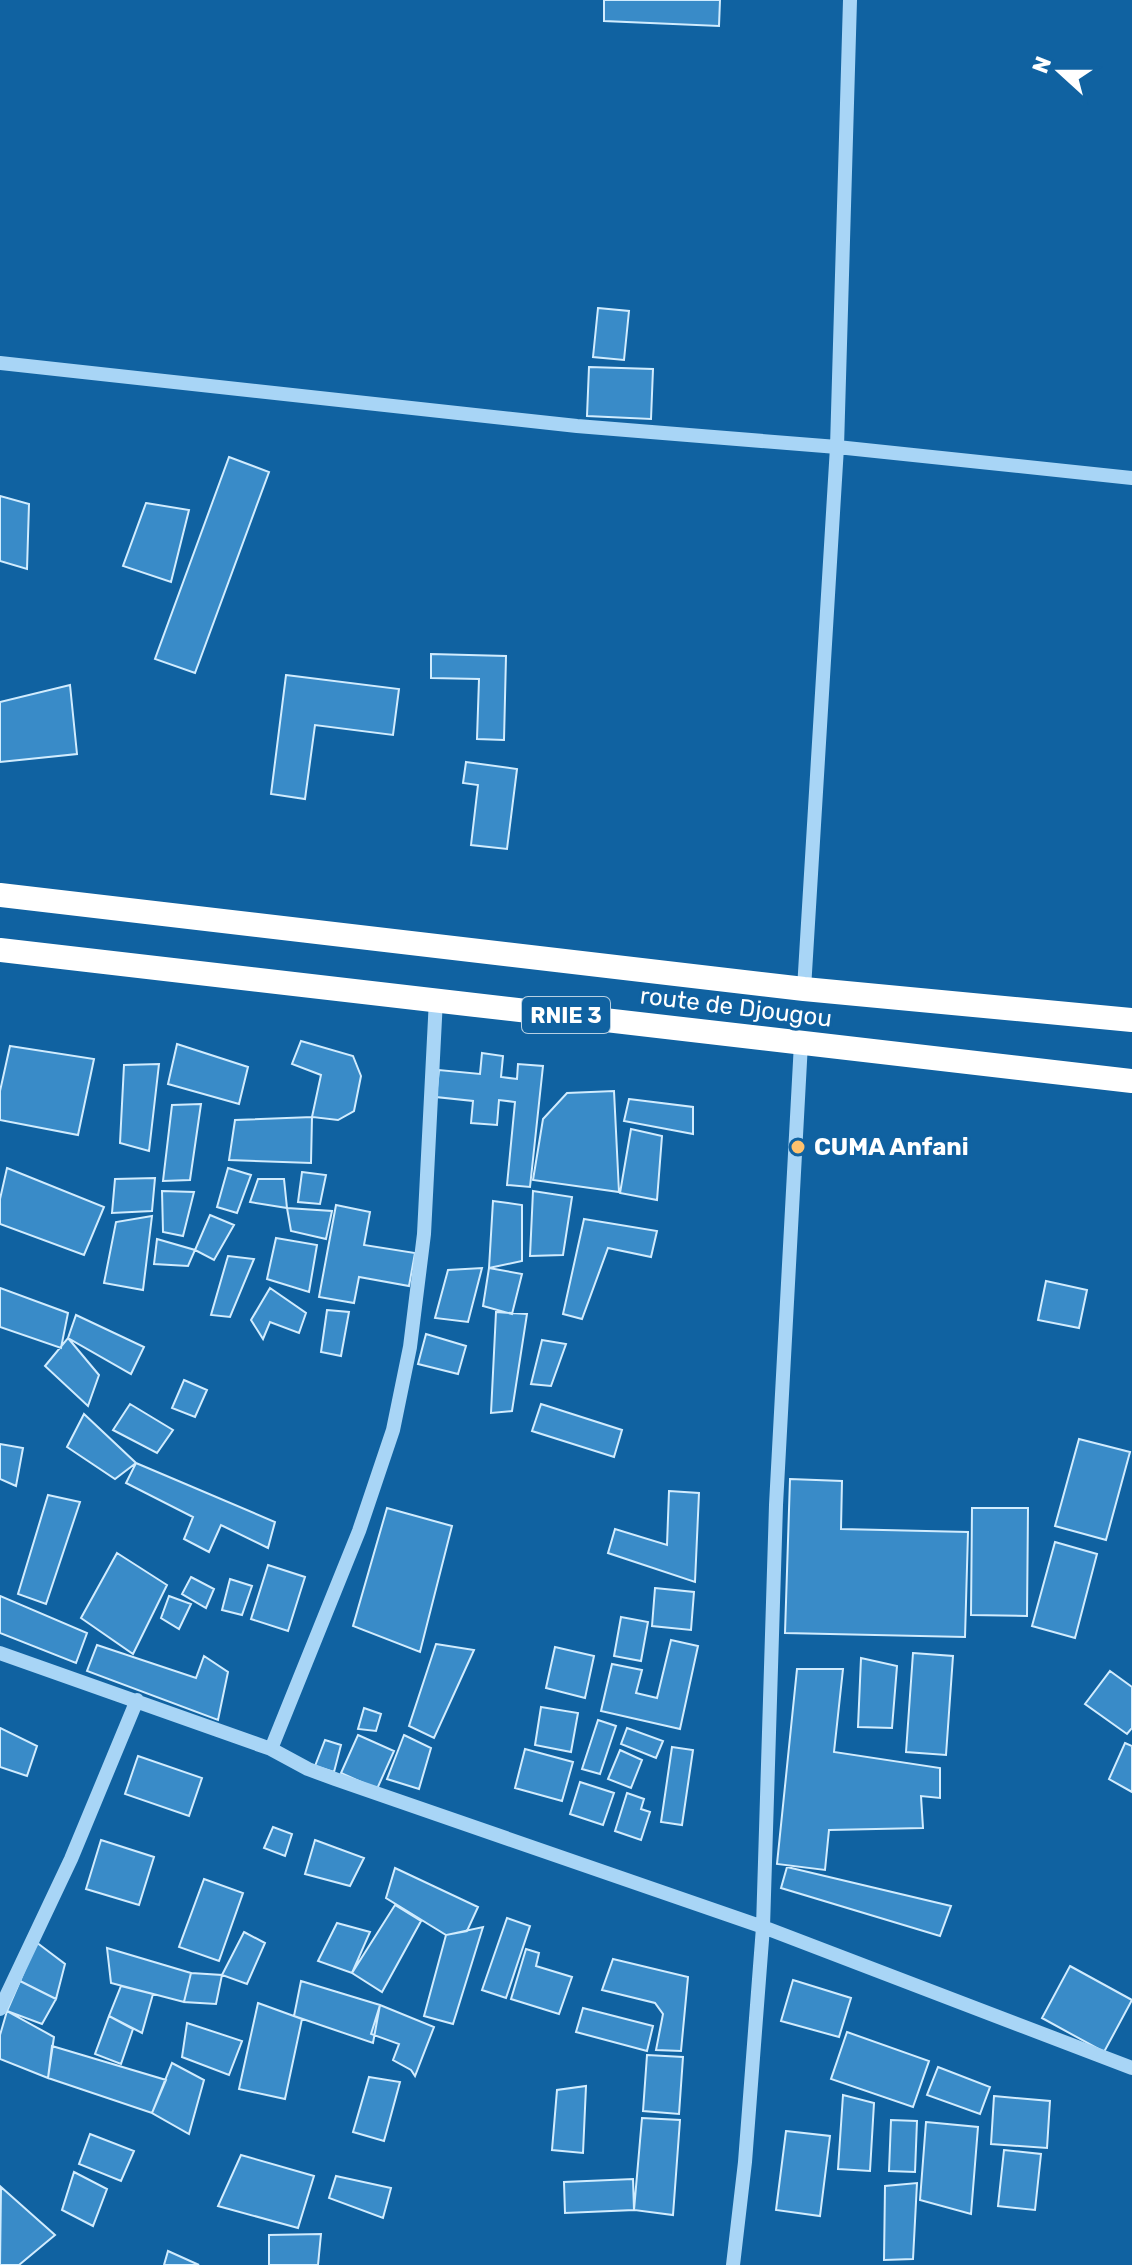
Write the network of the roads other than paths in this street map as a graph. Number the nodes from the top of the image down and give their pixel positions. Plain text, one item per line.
1 (850, 0) edge
2 (0, 363) edge
3 (837, 447) junction
4 (1132, 478) edge
5 (0, 895) edge
6 (0, 950) edge
7 (804, 989) junction
8 (436, 999) junction
9 (1132, 1020) edge
10 (801, 1043) junction
11 (1132, 1081) edge
12 (0, 1653) edge
13 (137, 1700) junction
14 (271, 1749) junction
15 (763, 1927) junction
16 (0, 2009) edge
17 (1132, 2068) edge
18 (733, 2265) edge

1 - 3 street
2 - 3 street
3 - 4 street
3 - 7 street
5 - 7 highway, route de Djougou / RNIE 3
6 - 8 highway, route de Djougou / RNIE 3
7 - 9 highway, route de Djougou / RNIE 3
8 - 10 highway, route de Djougou / RNIE 3
8 - 14 street
10 - 11 highway, route de Djougou / RNIE 3
10 - 15 street
12 - 13 street
13 - 14 street
13 - 16 street
14 - 15 street
15 - 17 street
15 - 18 street

